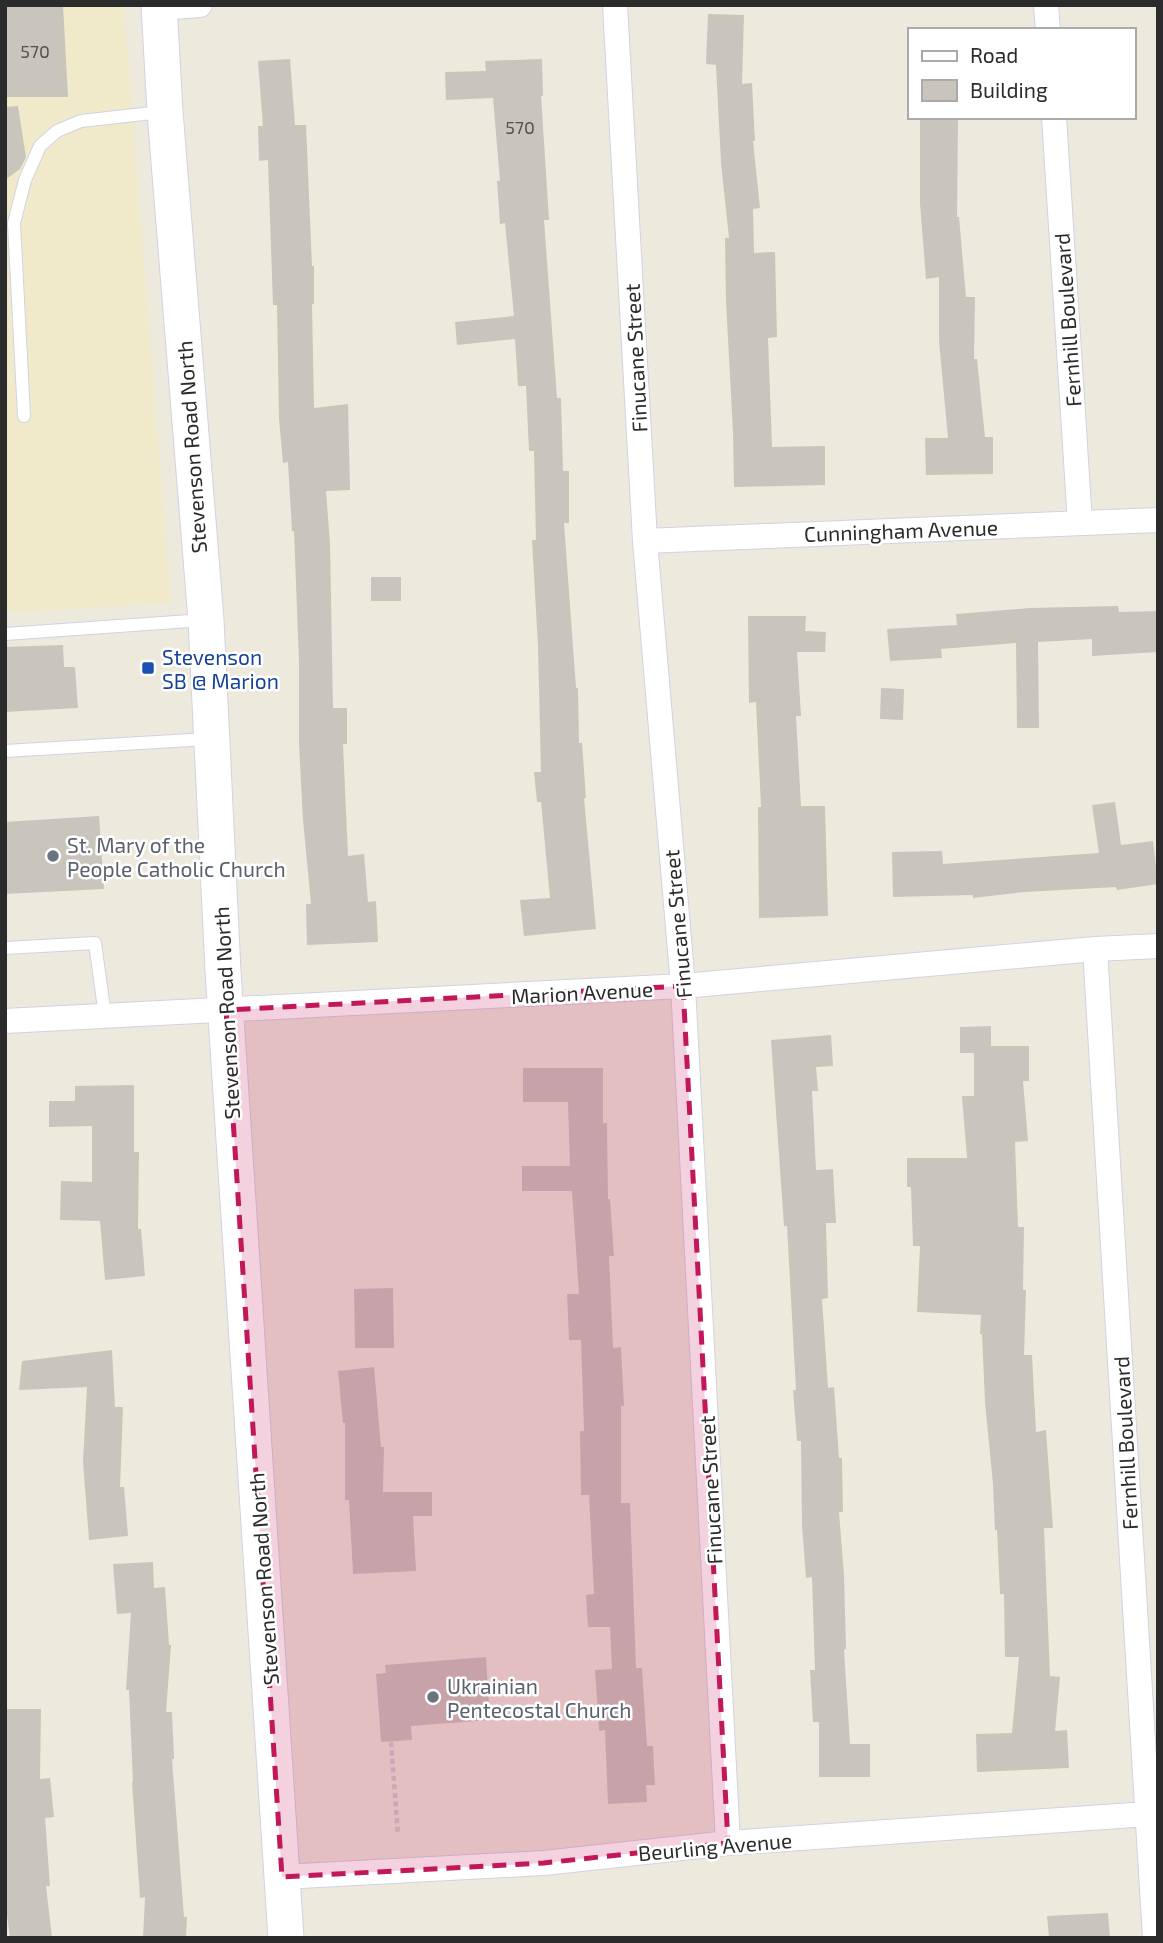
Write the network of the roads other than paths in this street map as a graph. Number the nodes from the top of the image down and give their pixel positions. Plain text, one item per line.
1 (200, 5) edge
2 (615, 5) edge
3 (1046, 5) edge
4 (159, 6) edge
5 (1048, 28) edge
6 (165, 112) junction
7 (1054, 119) edge
8 (24, 416) dead end
9 (1158, 520) edge
10 (1080, 523) junction
11 (645, 541) junction
12 (206, 620) junction
13 (5, 634) edge
14 (212, 739) junction
15 (5, 751) edge
16 (1158, 946) edge
17 (5, 947) edge
18 (1095, 949) junction
19 (683, 986) junction
20 (226, 1010) junction
21 (104, 1016) junction
22 (5, 1021) edge
23 (1148, 1814) junction
24 (728, 1843) junction
25 (282, 1877) junction
26 (286, 1938) edge
27 (1155, 1938) edge

1 - 4 street
2 - 11 street, Finucane Street
3 - 5 street
4 - 6 main road, Stevenson Road North
6 - 8 lane
6 - 12 main road, Stevenson Road North
7 - 10 street, Fernhill Boulevard
9 - 10 street, Cunningham Avenue
10 - 11 street, Cunningham Avenue
11 - 19 street, Finucane Street
12 - 13 lane
12 - 14 main road, Stevenson Road North
14 - 15 lane
14 - 20 main road, Stevenson Road North
16 - 18 street, Marion Avenue
17 - 21 lane
18 - 19 street, Marion Avenue
18 - 23 street, Fernhill Boulevard
19 - 20 street, Marion Avenue
19 - 24 street, Finucane Street
20 - 21 street, Marion Avenue
20 - 25 main road, Stevenson Road North
21 - 22 street, Marion Avenue
23 - 24 street, Beurling Avenue
23 - 27 street, Fernhill Boulevard
24 - 25 street, Beurling Avenue
25 - 26 main road, Stevenson Road North

